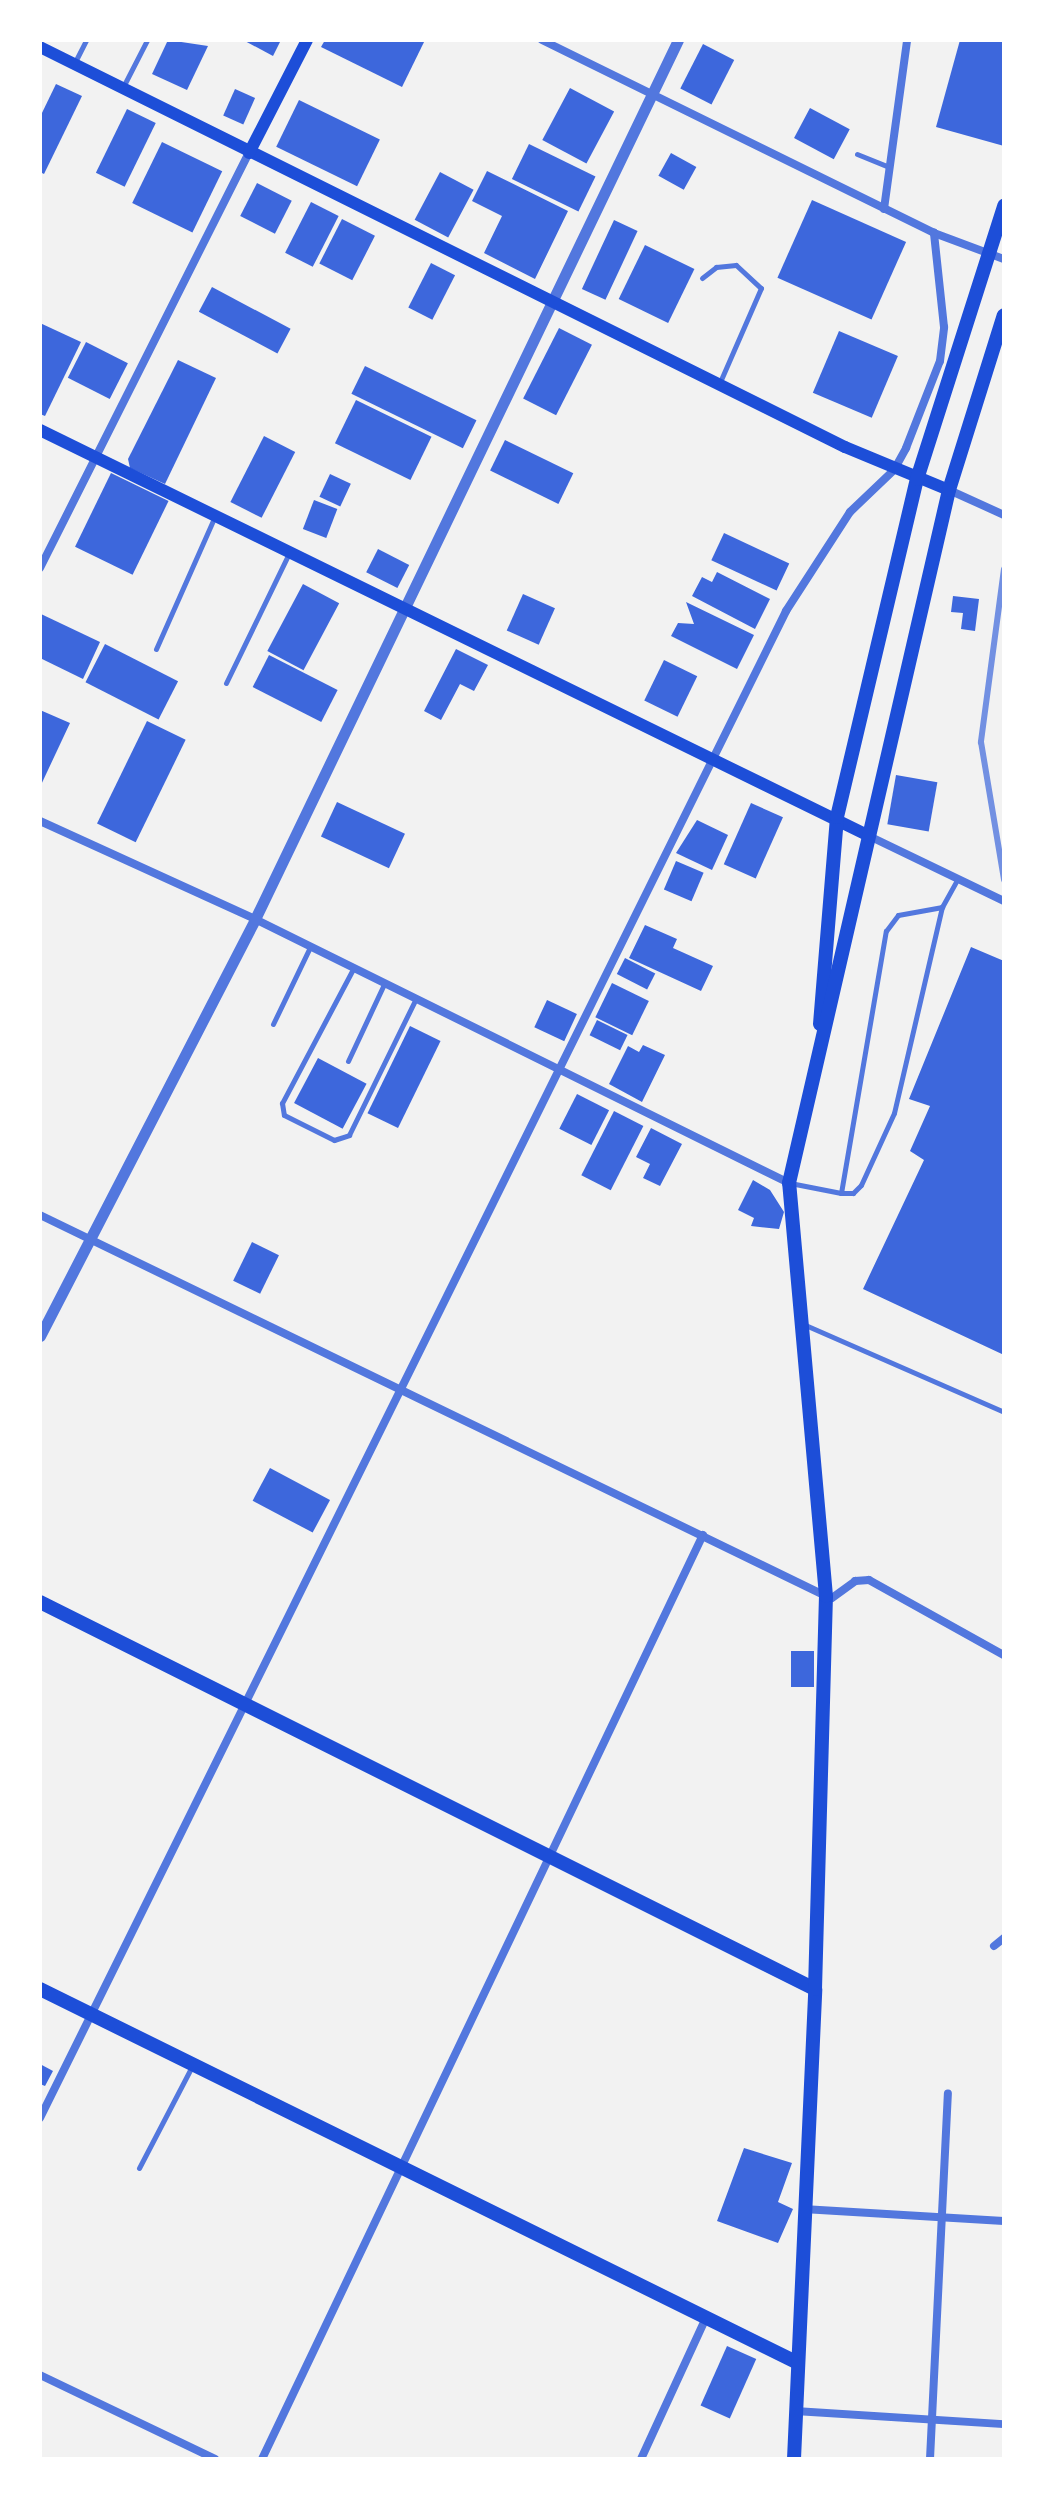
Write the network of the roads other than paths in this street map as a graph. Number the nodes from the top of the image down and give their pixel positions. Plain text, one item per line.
1 (86, 40) edge
2 (147, 40) edge
3 (307, 40) edge
4 (542, 40) edge
5 (678, 40) edge
6 (907, 40) edge
7 (40, 47) edge
8 (75, 63) junction
9 (122, 88) junction
10 (650, 91) junction
11 (249, 153) junction
12 (857, 154) dead end
13 (890, 167) junction
14 (1004, 206) edge
15 (884, 209) junction
16 (934, 233) junction
17 (988, 253) junction
18 (1004, 259) edge
19 (702, 278) dead end
20 (552, 302) junction
21 (1004, 315) edge
22 (720, 382) junction
23 (40, 430) edge
24 (96, 456) junction
25 (894, 470) junction
26 (917, 479) junction
27 (949, 490) junction
28 (215, 515) junction
29 (1004, 515) edge
30 (289, 552) junction
31 (40, 568) edge
32 (402, 612) junction
33 (156, 649) dead end
34 (226, 683) dead end
35 (716, 760) junction
36 (837, 817) junction
37 (40, 821) edge
38 (869, 836) junction
39 (956, 882) junction
40 (1004, 901) edge
41 (942, 907) junction
42 (255, 919) junction
43 (310, 947) junction
44 (353, 969) junction
45 (384, 984) junction
46 (415, 1000) junction
47 (273, 1024) dead end
48 (348, 1061) dead end
49 (816, 1068) junction
50 (560, 1073) junction
51 (789, 1183) junction
52 (841, 1193) junction
53 (40, 1215) edge
54 (89, 1240) junction
55 (799, 1323) junction
56 (40, 1336) edge
57 (399, 1390) junction
58 (1004, 1412) edge
59 (703, 1535) junction
60 (826, 1596) junction
61 (40, 1602) edge
62 (1004, 1655) edge
63 (246, 1707) junction
64 (552, 1858) junction
65 (1004, 1938) edge
66 (994, 1946) dead end
67 (40, 1989) edge
68 (815, 1989) junction
69 (91, 2015) junction
70 (192, 2065) junction
71 (948, 2093) dead end
72 (40, 2118) edge
73 (401, 2166) junction
74 (139, 2168) dead end
75 (802, 2209) junction
76 (942, 2216) junction
77 (1004, 2221) edge
78 (705, 2320) junction
79 (796, 2362) junction
80 (40, 2375) edge
81 (795, 2411) junction
82 (931, 2419) junction
83 (1004, 2424) edge
84 (215, 2459) edge
85 (262, 2459) edge
86 (641, 2459) edge
87 (794, 2459) edge
88 (930, 2459) edge

1 - 8 lane
2 - 9 lane
3 - 11 main road
4 - 10 street
5 - 10 street
6 - 13 street
7 - 8 main road
8 - 9 main road
9 - 11 main road
10 - 15 street
10 - 20 street
11 - 20 main road
11 - 24 street
12 - 13 lane
13 - 15 street
14 - 17 main road
15 - 16 street
16 - 17 street
16 - 25 street
17 - 18 street
17 - 26 main road
19 - 22 lane
20 - 22 main road
20 - 32 street
21 - 27 main road
22 - 25 main road
23 - 24 main road
24 - 28 main road
24 - 31 street
25 - 26 main road
25 - 35 street
26 - 27 main road
26 - 36 main road
27 - 29 street
27 - 38 main road
28 - 30 main road
28 - 33 lane
30 - 32 main road
30 - 34 lane
32 - 35 main road
32 - 42 street
35 - 36 main road
35 - 50 street
36 - 38 main road
36 - 49 main road
37 - 42 street
38 - 39 street
38 - 49 main road
39 - 40 street
39 - 41 lane
41 - 52 lane
41 - 52 lane
42 - 43 street
42 - 54 street
43 - 44 street
43 - 47 lane
44 - 45 street
44 - 46 lane
45 - 46 street
45 - 48 lane
46 - 50 street
49 - 51 main road
50 - 51 street
50 - 57 street
51 - 52 lane
51 - 55 main road
53 - 54 street
54 - 56 street
54 - 57 street
55 - 58 lane
55 - 60 main road
57 - 59 street
57 - 63 street
59 - 60 street
59 - 64 street
60 - 62 street
60 - 68 main road
61 - 63 main road
63 - 64 main road
63 - 69 street
64 - 68 main road
64 - 73 street
65 - 66 street
67 - 69 main road
68 - 75 main road
69 - 70 main road
69 - 72 street
70 - 73 main road
70 - 74 lane
71 - 76 street
73 - 78 main road
73 - 85 street
75 - 76 street
75 - 79 main road
76 - 77 street
76 - 82 street
78 - 79 main road
78 - 86 street
79 - 81 main road
80 - 84 street
81 - 82 street
81 - 87 main road
82 - 83 street
82 - 88 street

